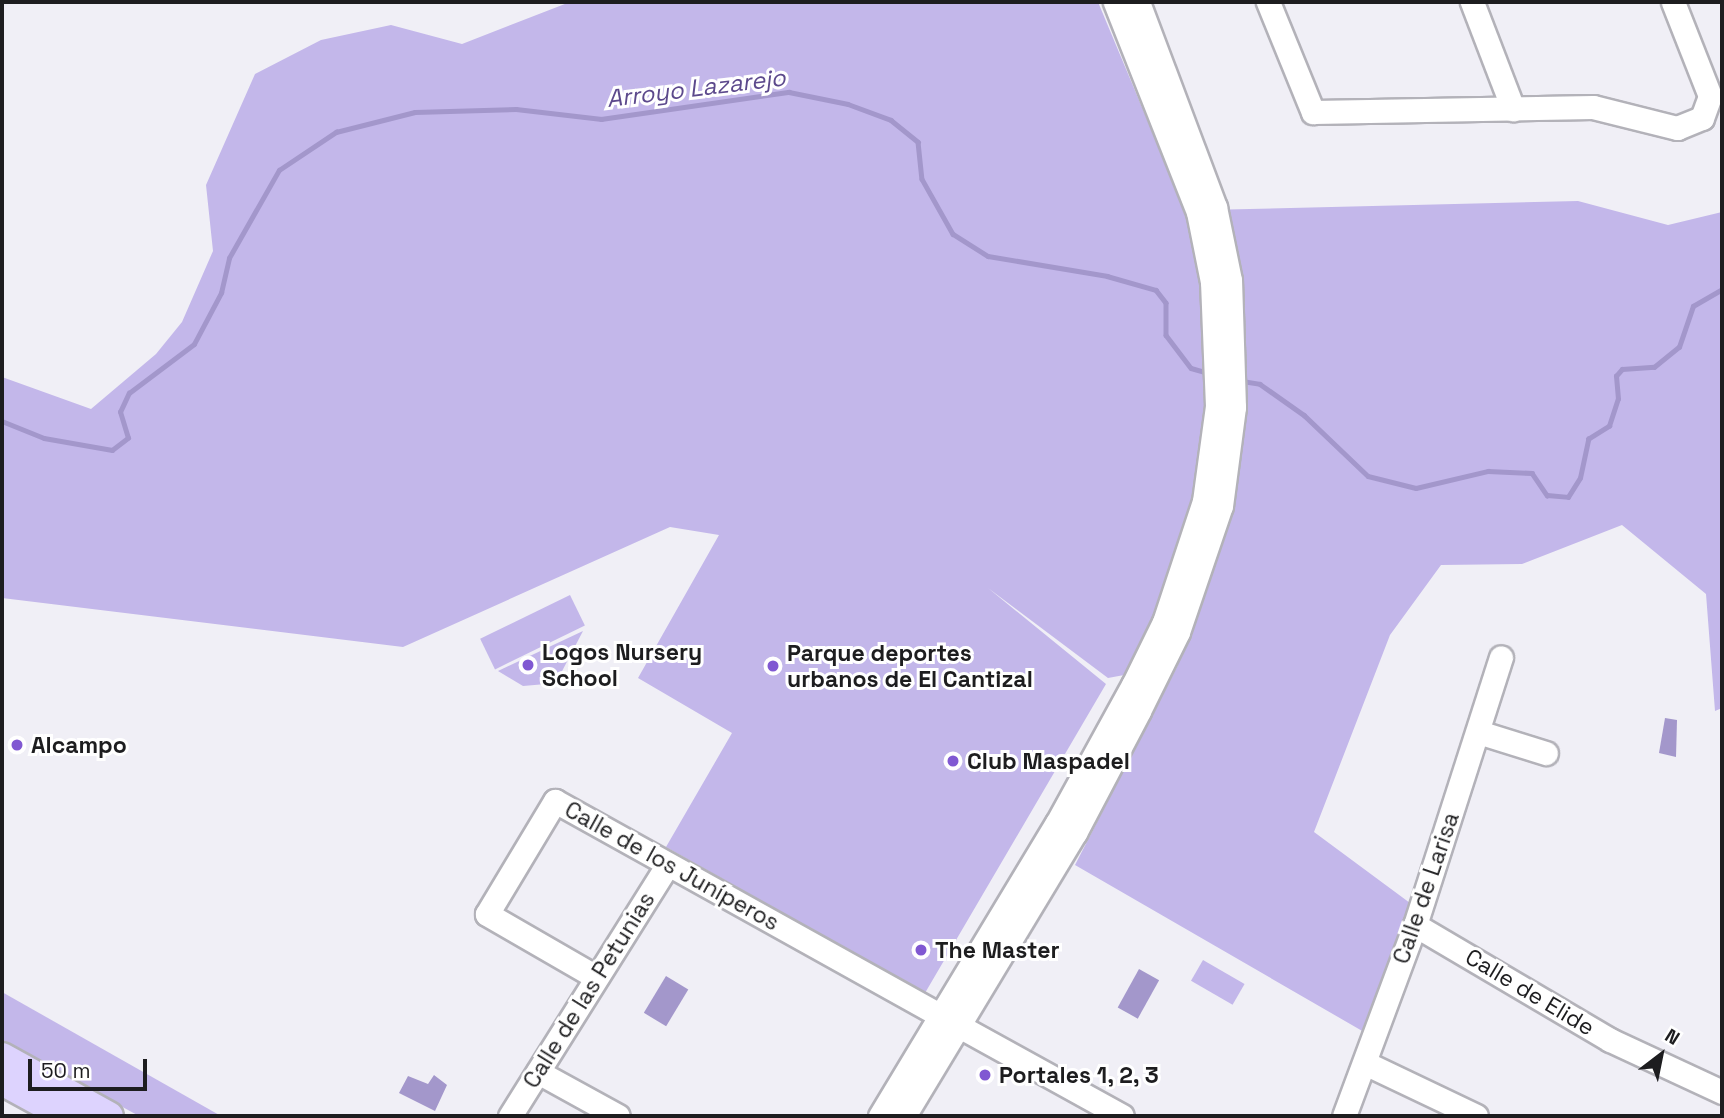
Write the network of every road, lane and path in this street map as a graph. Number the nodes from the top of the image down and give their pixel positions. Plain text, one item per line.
1 (1115, 2) edge
2 (1138, 2) edge
3 (1268, 2) edge
4 (1472, 2) edge
5 (1673, 2) edge
6 (1513, 109) junction
7 (1207, 209) junction
8 (1502, 657) dead end
9 (1478, 732) junction
10 (1546, 753) dead end
11 (668, 864) junction
12 (1415, 925) junction
13 (596, 977) junction
14 (950, 1021) junction
15 (2, 1057) edge
16 (1365, 1063) junction
17 (538, 1072) junction
18 (2, 1081) edge
19 (1722, 1092) edge
20 (66, 1116) edge
21 (109, 1116) edge
22 (510, 1116) edge
23 (618, 1116) edge
24 (880, 1116) edge
25 (904, 1116) edge
26 (1122, 1116) edge
27 (1344, 1116) edge
28 (1476, 1116) edge

1 - 7 street
2 - 7 street
3 - 6 street
4 - 6 street
5 - 6 street
7 - 14 street
8 - 9 street, Calle de Larisa
9 - 10 street
9 - 12 street, Calle de Larisa
11 - 13 street, Calle de las Petunias
11 - 13 street, Calle de los Juníperos
11 - 14 street, Calle de los Juníperos
12 - 16 street, Calle de Larisa
12 - 19 street, Calle de Elide
13 - 17 street, Calle de las Petunias
14 - 24 street
14 - 25 street
14 - 26 street, Calle de los Juníperos
15 - 21 main road
16 - 27 street, Calle de Larisa
16 - 28 street
17 - 22 street, Calle de las Petunias
17 - 23 street
18 - 20 main road

